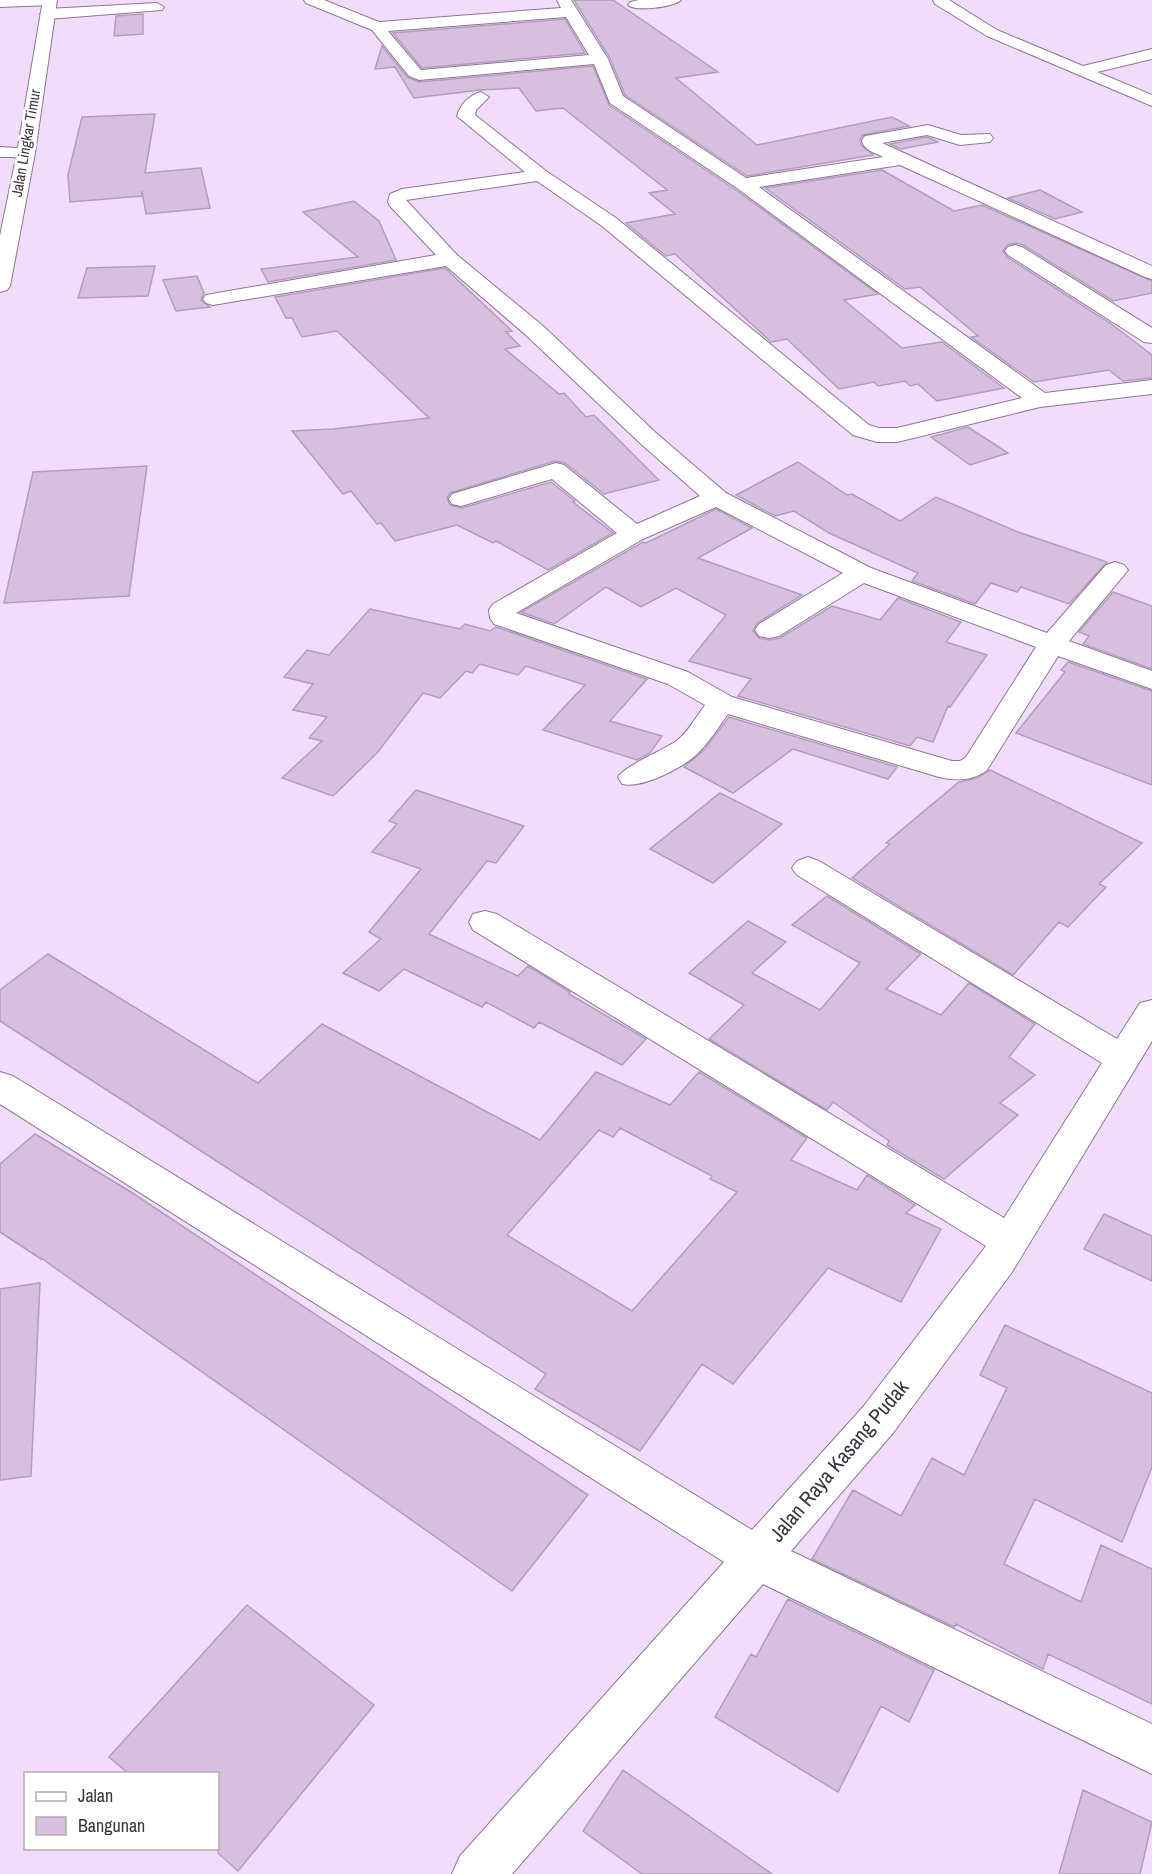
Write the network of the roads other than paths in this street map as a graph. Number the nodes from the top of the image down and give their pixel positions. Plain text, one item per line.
1 (311, 0) edge
2 (674, 0) edge
3 (940, 1) edge
4 (0, 3) edge
5 (635, 4) dead end
6 (49, 5) edge
7 (568, 6) edge
8 (157, 7) dead end
9 (377, 27) junction
10 (1152, 54) edge
11 (600, 59) junction
12 (1081, 71) junction
13 (481, 96) dead end
14 (1152, 101) edge
15 (984, 138) dead end
16 (0, 152) edge
17 (26, 153) junction
18 (902, 159) junction
19 (540, 175) junction
20 (743, 184) junction
21 (1016, 251) dead end
22 (450, 259) junction
23 (1152, 273) edge
24 (0, 286) edge
25 (213, 299) dead end
26 (1152, 337) edge
27 (1152, 387) edge
28 (1040, 400) junction
29 (717, 498) junction
30 (461, 499) dead end
31 (634, 534) junction
32 (1115, 570) dead end
33 (862, 573) junction
34 (769, 630) dead end
35 (1052, 644) junction
36 (1152, 681) edge
37 (722, 703) junction
38 (633, 777) dead end
39 (808, 868) dead end
40 (484, 922) dead end
41 (1152, 1012) edge
42 (1122, 1059) junction
43 (0, 1086) edge
44 (1010, 1241) junction
45 (757, 1558) junction
46 (1152, 1750) edge
47 (478, 1874) edge

1 - 9 main road
2 - 5 main road
3 - 12 main road
4 - 6 main road
6 - 8 main road
6 - 17 main road, Jalan Lingkar Timur
7 - 9 main road
7 - 11 main road
9 - 11 main road
10 - 12 main road
11 - 20 main road
12 - 14 main road
13 - 19 main road
15 - 18 main road
16 - 17 main road
17 - 24 main road, Jalan Lingkar Timur
18 - 20 main road
18 - 23 main road
19 - 22 main road
19 - 28 main road
20 - 28 main road
21 - 26 main road
22 - 25 main road
22 - 29 main road
27 - 28 main road
29 - 31 main road
29 - 33 main road
30 - 31 main road
31 - 37 main road
32 - 35 main road
33 - 34 main road
33 - 35 main road
35 - 36 main road
35 - 37 main road
37 - 38 main road
39 - 42 main road
40 - 44 main road
41 - 42 main road, Jalan Raya Kasang Pudak
42 - 44 main road, Jalan Raya Kasang Pudak
43 - 45 main road
44 - 45 main road, Jalan Raya Kasang Pudak
45 - 46 main road
45 - 47 main road, Jalan Raya Kasang Pudak

